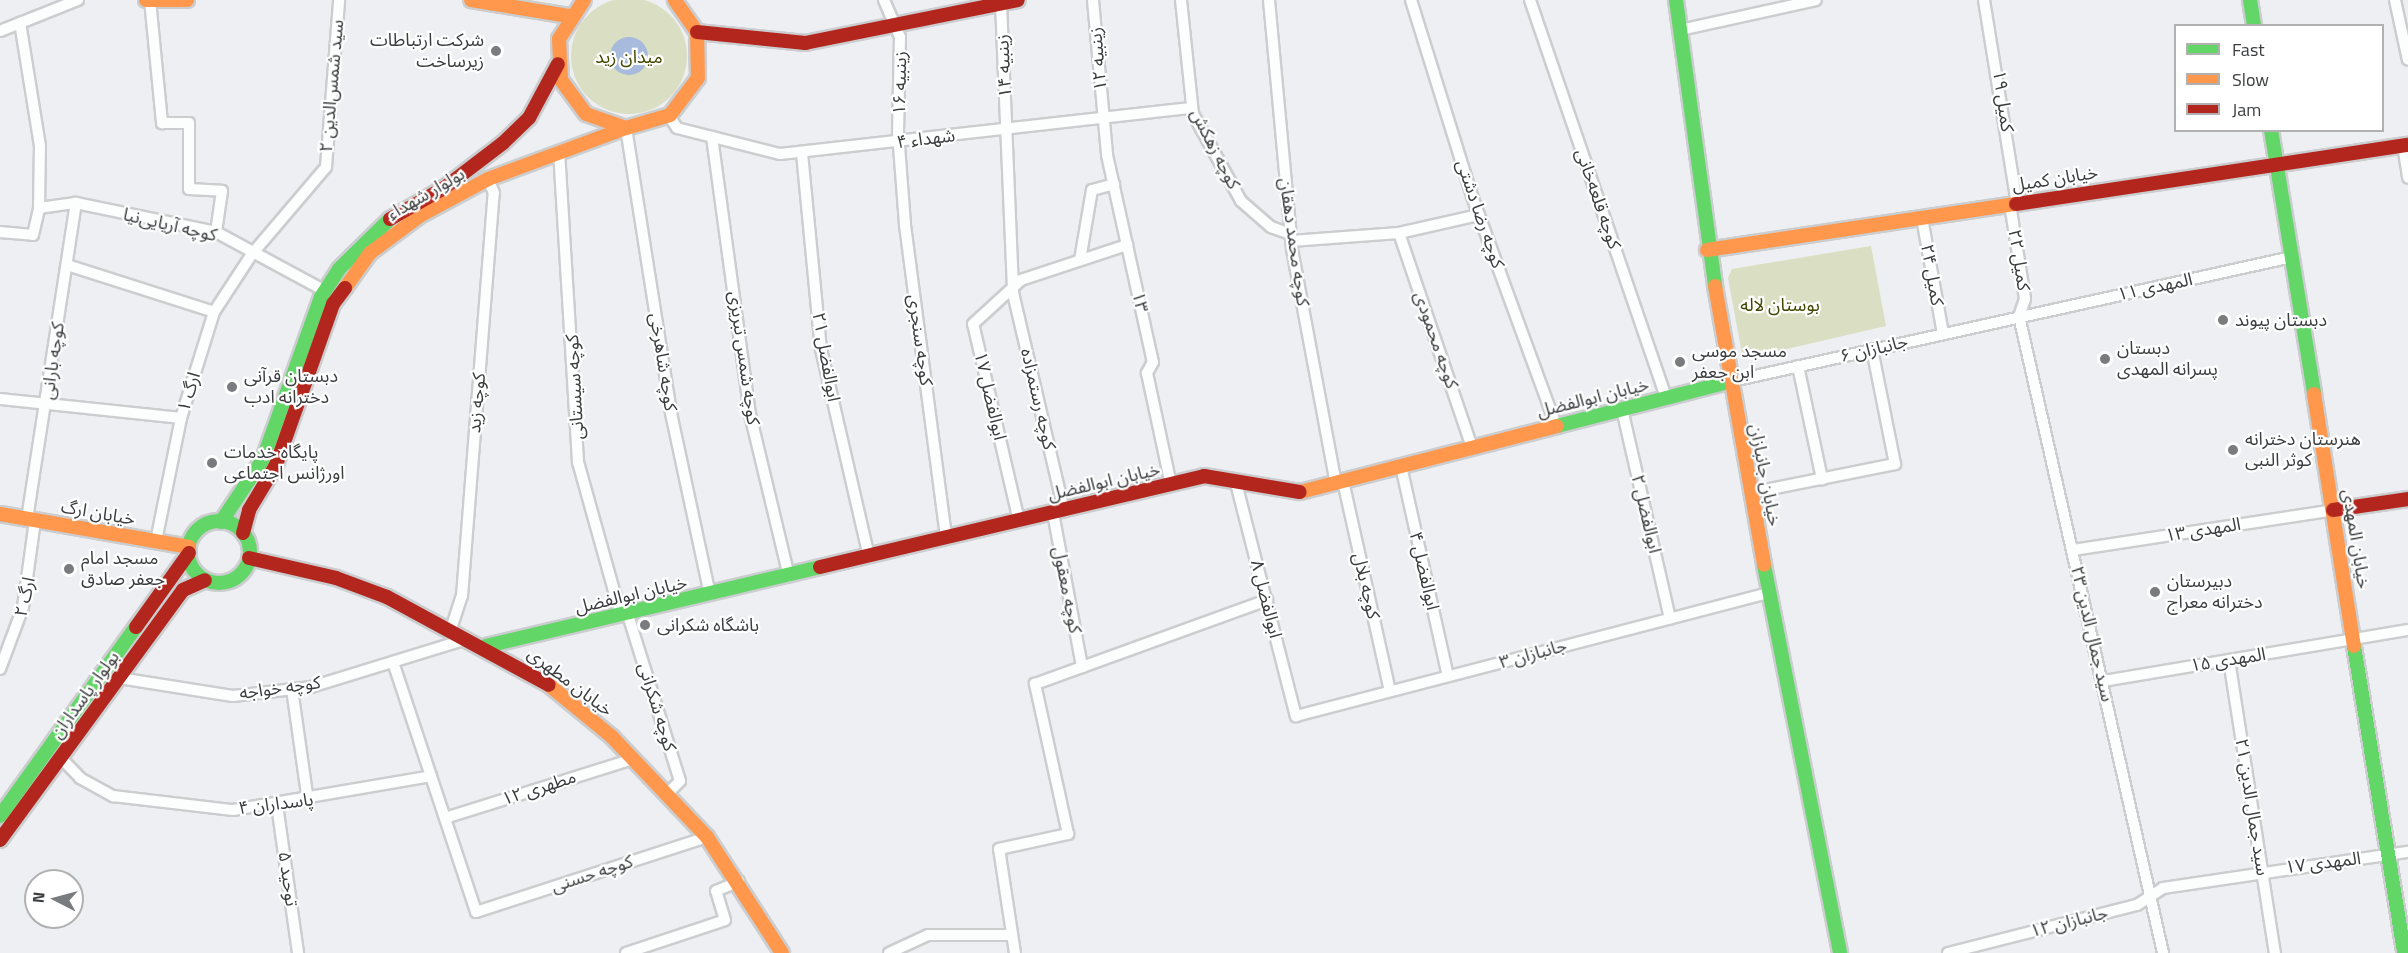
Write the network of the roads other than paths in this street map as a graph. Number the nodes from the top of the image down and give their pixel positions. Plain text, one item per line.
1 (78, 0) edge
2 (149, 0) edge
3 (187, 0) edge
4 (339, 0) edge
5 (471, 0) edge
6 (584, 0) edge
7 (675, 0) edge
8 (884, 0) edge
9 (1018, 0) edge
10 (1093, 0) edge
11 (1181, 0) edge
12 (1269, 0) edge
13 (1411, 0) edge
14 (1530, 0) edge
15 (1676, 0) edge
16 (1816, 0) edge
17 (1984, 0) edge
18 (2250, 0) edge
19 (2395, 0) edge
20 (1001, 3) junction
21 (978, 4) edge
22 (686, 5) edge
23 (569, 16) junction
24 (20, 23) junction
25 (2254, 24) edge
26 (894, 25) junction
27 (1680, 30) junction
28 (0, 31) edge
29 (697, 32) junction
30 (2408, 60) edge
31 (558, 64) junction
32 (1191, 108) junction
33 (669, 116) junction
34 (1103, 118) junction
35 (626, 128) junction
36 (1007, 129) junction
37 (2271, 132) edge
38 (712, 137) junction
39 (900, 142) junction
40 (2405, 145) edge
41 (559, 151) junction
42 (802, 153) junction
43 (2276, 164) junction
44 (488, 178) junction
45 (2408, 178) edge
46 (1114, 184) junction
47 (76, 203) junction
48 (2014, 204) junction
49 (39, 208) junction
50 (1479, 215) junction
51 (1922, 218) junction
52 (0, 232) edge
53 (216, 232) junction
54 (1399, 234) junction
55 (1291, 238) junction
56 (1127, 245) junction
57 (1707, 250) junction
58 (252, 254) junction
59 (2292, 257) junction
60 (1080, 260) junction
61 (67, 265) junction
62 (1014, 287) junction
63 (325, 291) junction
64 (214, 312) junction
65 (2019, 316) junction
66 (1943, 333) junction
67 (1872, 349) junction
68 (1798, 366) junction
69 (1728, 382) junction
70 (1666, 397) junction
71 (0, 399) edge
72 (47, 406) junction
73 (1622, 409) junction
74 (181, 418) junction
75 (1556, 426) junction
76 (1472, 447) junction
77 (1401, 466) junction
78 (1822, 478) junction
79 (1340, 482) junction
80 (1236, 483) junction
81 (1171, 484) junction
82 (1750, 493) junction
83 (2408, 499) edge
84 (2333, 510) junction
85 (1058, 512) junction
86 (0, 514) edge
87 (31, 520) junction
88 (1019, 521) junction
89 (221, 522) junction
90 (243, 534) junction
91 (946, 538) junction
92 (156, 541) junction
93 (189, 550) junction
94 (2073, 550) junction
95 (869, 557) junction
96 (249, 558) junction
97 (789, 576) junction
98 (205, 580) junction
99 (1769, 593) junction
100 (710, 595) junction
101 (1267, 600) junction
102 (624, 616) junction
103 (1670, 619) junction
104 (452, 626) junction
105 (2408, 630) edge
106 (472, 637) junction
107 (2354, 639) junction
108 (486, 646) junction
109 (2229, 660) junction
110 (393, 662) junction
111 (1082, 667) junction
112 (0, 669) edge
113 (1448, 676) junction
114 (119, 678) junction
115 (2103, 681) junction
116 (292, 689) junction
117 (1390, 691) junction
118 (1296, 716) joint
119 (61, 758) junction
120 (633, 759) junction
121 (431, 776) junction
122 (667, 794) junction
123 (308, 801) junction
124 (277, 805) junction
125 (0, 816) edge
126 (445, 818) junction
127 (707, 837) junction
128 (0, 840) edge
129 (2408, 852) edge
130 (2388, 855) junction
131 (2262, 872) junction
132 (739, 881) junction
133 (2154, 895) junction
134 (1012, 935) junction
135 (1953, 952) edge
136 (298, 953) edge
137 (626, 953) edge
138 (782, 953) edge
139 (889, 953) edge
140 (1015, 953) edge
141 (1840, 953) edge
142 (2163, 953) edge
143 (2275, 953) edge
144 (2404, 953) edge

1 - 24 street
2 - 3 main road
2 - 53 street
4 - 58 street, سید شمس‌الدین ۲
5 - 23 main road
6 - 23 main road
7 - 22 main road
8 - 26 street, زینبیه ۱۶
9 - 20 main road
10 - 34 street, زینبیه ۱۲
11 - 32 street, کوچه زهکش
12 - 55 street, کوچه محمد دهقان
13 - 50 street, کوچه رضا دشتی
14 - 70 street, کوچه قلعه‌خانی
15 - 27 main road, خیابان جانبازان
16 - 27 street
17 - 48 street, کمیل ۱۹
18 - 25 main road
19 - 30 street
20 - 21 main road
20 - 36 street, زینبیه ۱۴
21 - 26 main road
22 - 29 main road
23 - 31 main road
24 - 28 street
24 - 49 street
26 - 29 main road
26 - 39 street, زینبیه ۱۶
27 - 57 main road, خیابان جانبازان
29 - 33 main road
31 - 35 main road
31 - 63 main road, بولوار شهداء
32 - 34 street, شهداء ۴
32 - 55 street, کوچه زهکش
33 - 35 main road, بولوار شهداء
33 - 38 street, شهداء ۴
34 - 36 street, شهداء ۴
34 - 46 street, ۱۳
35 - 41 main road, بولوار شهداء
35 - 100 street, کوچه شاهرخی
36 - 39 street, شهداء ۴
36 - 62 street, زینبیه ۱۴
37 - 43 main road, خیابان المهدی
38 - 42 street, شهداء ۴
38 - 97 street, کوچه شمس تبریزی
39 - 42 street, شهداء ۴
39 - 91 street, کوچه سنجری
40 - 43 main road, خیابان کمیل
40 - 45 street
41 - 44 main road, بولوار شهداء
41 - 102 street, کوچه سیستانی
42 - 95 street, ابوالفضل ۲۱
43 - 48 main road, خیابان کمیل
43 - 59 main road, خیابان المهدی
44 - 90 main road, بولوار شهداء
44 - 104 street, کوچه زید
46 - 56 street, ۱۳
46 - 60 street
47 - 49 street, کوچه آریایی‌نیا
47 - 53 street, کوچه آریایی‌نیا
47 - 61 street, کوچه بارانی
48 - 51 main road, خیابان کمیل
48 - 65 street, کمیل ۲۲
49 - 52 street
50 - 54 street
50 - 75 street, کوچه رضا دشتی
51 - 57 main road, خیابان کمیل
51 - 66 street, کمیل ۲۴
53 - 58 street, کوچه آریایی‌نیا
54 - 55 street
54 - 76 street, کوچه محمودی
55 - 79 street, کوچه محمد دهقان
56 - 60 street
56 - 81 street, ۱۳
57 - 69 main road, خیابان جانبازان
58 - 63 street, کوچه آریایی‌نیا
58 - 64 street, ارگ ۱
59 - 65 street, المهدی ۱۱
59 - 84 main road, خیابان المهدی
60 - 62 street
61 - 64 street
61 - 72 street, کوچه بارانی
62 - 85 street, کوچه رستمزاده
62 - 88 street, ابوالفضل ۱۷
63 - 89 main road, بولوار شهداء
64 - 74 street, ارگ ۱
65 - 66 street, جانبازان ۶
65 - 94 street, سید جمال الدین ۲۳
66 - 67 street, جانبازان ۶
67 - 68 street, جانبازان ۶
67 - 78 street
68 - 69 street, جانبازان ۶
68 - 78 street
69 - 70 main road, خیابان ابوالفضل
69 - 82 main road, خیابان جانبازان
70 - 73 main road, خیابان ابوالفضل
71 - 72 street
72 - 74 street
72 - 87 street, کوچه بارانی
73 - 75 main road, خیابان ابوالفضل
73 - 103 street, ابوالفضل ۲
74 - 92 street, ارگ ۱
75 - 76 main road, خیابان ابوالفضل
76 - 77 main road, خیابان ابوالفضل
77 - 79 main road, خیابان ابوالفضل
77 - 113 street, ابوالفضل ۴
78 - 82 street
79 - 80 main road, خیابان ابوالفضل
79 - 117 street, کوچه بلال
80 - 81 main road, خیابان ابوالفضل
80 - 101 street, ابوالفضل ۸
81 - 85 main road, خیابان ابوالفضل
82 - 99 main road, خیابان جانبازان
83 - 84 main road
84 - 94 street, المهدی ۱۳
84 - 107 main road, خیابان المهدی
85 - 88 main road, خیابان ابوالفضل
85 - 111 street, کوچه معقول
86 - 87 main road, خیابان ارگ
87 - 92 main road, خیابان ارگ
87 - 112 street, ارگ ۲
88 - 91 main road, خیابان ابوالفضل
89 - 90 main road
89 - 93 main road
90 - 96 main road
91 - 95 main road, خیابان ابوالفضل
92 - 93 main road, خیابان ارگ
93 - 98 main road
93 - 125 main road, بولوار پاسداران
94 - 115 street, سید جمال الدین ۲۳
95 - 97 main road, خیابان ابوالفضل
96 - 98 main road
96 - 104 main road, خیابان مطهری
97 - 100 main road, خیابان ابوالفضل
98 - 114 main road, بولوار پاسداران
99 - 103 street, جانبازان ۳
99 - 141 main road, خیابان جانبازان
100 - 102 main road, خیابان ابوالفضل
101 - 111 street
101 - 118 street, ابوالفضل ۸
102 - 108 main road, خیابان ابوالفضل
102 - 122 street, کوچه شکرانی
103 - 113 street, جانبازان ۳
104 - 106 main road, خیابان مطهری
105 - 107 street, المهدی ۱۵
106 - 108 main road, خیابان مطهری
106 - 110 street, کوچه خواجه
107 - 109 street, المهدی ۱۵
107 - 130 main road, خیابان المهدی
108 - 120 main road, خیابان مطهری
109 - 115 street, المهدی ۱۵
109 - 131 street, سید جمال الدین ۲۱
110 - 116 street, کوچه خواجه
110 - 121 street
111 - 134 street
113 - 117 street, جانبازان ۳
114 - 116 street, کوچه خواجه
114 - 119 main road, بولوار پاسداران
115 - 133 street, سید جمال الدین ۲۳
116 - 123 street
117 - 118 street, جانبازان ۳
119 - 124 street, پاسداران ۴
119 - 128 main road, بولوار پاسداران
120 - 122 main road, خیابان مطهری
120 - 126 street, مطهری ۱۲
121 - 123 street, پاسداران ۴
121 - 126 street
122 - 127 main road, خیابان مطهری
123 - 124 street, پاسداران ۴
124 - 136 street, توحید ۵
126 - 127 street, کوچه حسنی
127 - 132 main road, خیابان مطهری
129 - 130 street, المهدی ۱۷
130 - 131 street, المهدی ۱۷
130 - 144 main road, خیابان المهدی
131 - 133 street, المهدی ۱۷
131 - 143 street, سید جمال الدین ۲۱
132 - 137 street
132 - 138 main road, خیابان مطهری
133 - 135 street, جانبازان ۱۲
133 - 142 street, سید جمال الدین ۲۳
134 - 139 street
134 - 140 street

